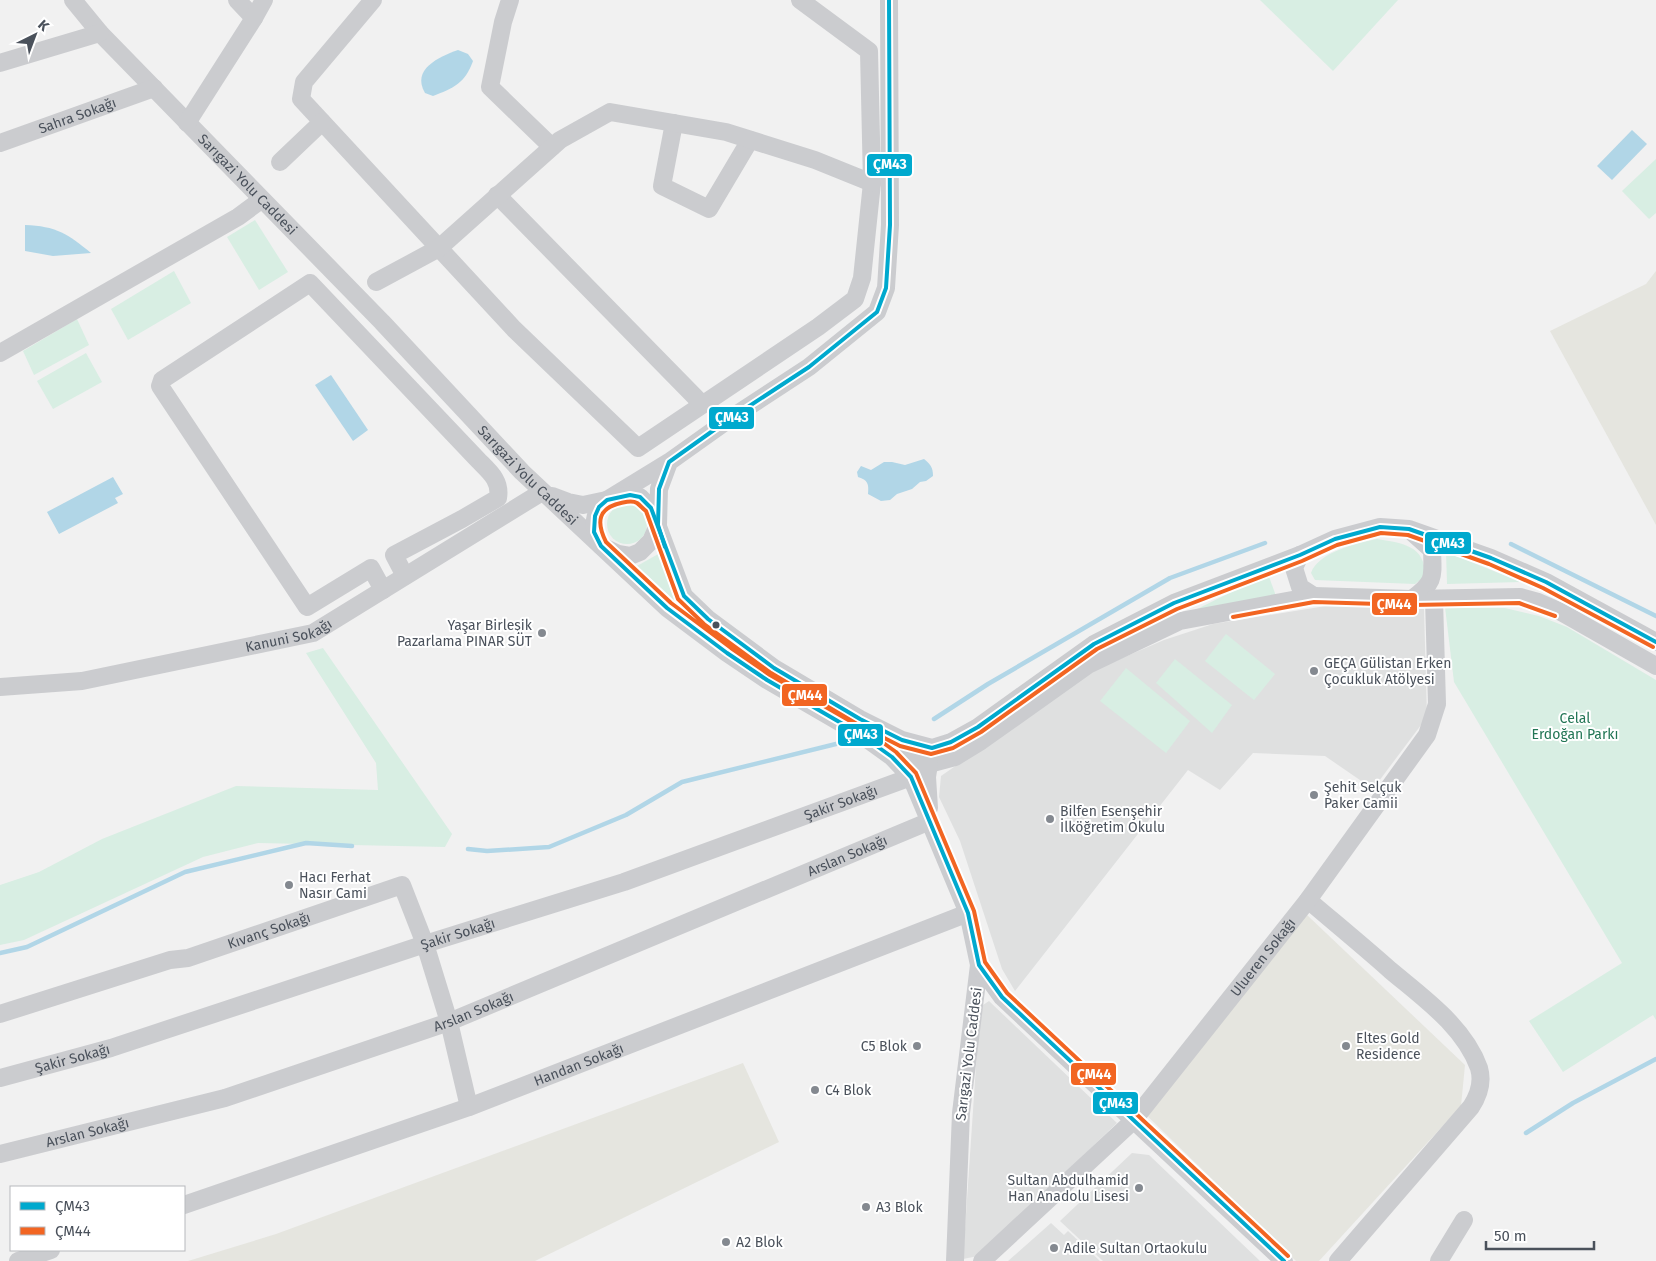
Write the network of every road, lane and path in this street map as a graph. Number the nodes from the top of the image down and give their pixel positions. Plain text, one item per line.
1 (74, 0) edge
2 (237, 0) edge
3 (264, 0) edge
4 (373, 0) edge
5 (510, 0) edge
6 (800, 0) edge
7 (889, 0) edge
8 (254, 18) junction
9 (100, 33) junction
10 (0, 63) edge
11 (154, 88) junction
12 (322, 122) junction
13 (187, 123) junction
14 (674, 123) junction
15 (750, 140) junction
16 (0, 142) edge
17 (552, 147) junction
18 (280, 162) dead end
19 (872, 183) junction
20 (497, 195) junction
21 (261, 200) junction
22 (438, 248) junction
23 (376, 282) dead end
24 (0, 353) edge
25 (702, 404) junction
26 (669, 462) junction
27 (542, 492) junction
28 (607, 500) junction
29 (658, 524) junction
30 (1409, 529) junction
31 (601, 546) junction
32 (394, 555) junction
33 (1300, 556) junction
34 (371, 568) junction
35 (405, 576) junction
36 (383, 590) junction
37 (1314, 596) junction
38 (1412, 599) junction
39 (1434, 599) junction
40 (1656, 642) edge
41 (1656, 666) edge
42 (0, 687) edge
43 (860, 734) junction
44 (902, 740) junction
45 (930, 764) junction
46 (911, 777) junction
47 (930, 821) junction
48 (1308, 900) junction
49 (968, 913) junction
50 (426, 944) junction
51 (979, 966) junction
52 (0, 1014) edge
53 (449, 1022) junction
54 (0, 1078) edge
55 (469, 1107) junction
56 (1133, 1121) junction
57 (0, 1154) edge
58 (185, 1205) edge
59 (1464, 1220) dead end
60 (48, 1251) edge
61 (18, 1261) edge
62 (954, 1261) edge
63 (982, 1261) edge
64 (1284, 1261) edge
65 (1338, 1261) edge
66 (1440, 1261) edge

1 - 9 street, Sarıgazi Yolu Caddesi
2 - 8 street
3 - 8 street
4 - 12 street
5 - 17 street
6 - 19 street
7 - 26 street
8 - 13 street
9 - 10 street
9 - 11 street, Sarıgazi Yolu Caddesi
11 - 13 street, Sarıgazi Yolu Caddesi
11 - 16 street, Sahra Sokağı
12 - 18 street
12 - 22 street
13 - 21 street, Sarıgazi Yolu Caddesi
14 - 15 street
14 - 15 street
14 - 17 street
15 - 19 street
17 - 20 street
19 - 25 street
20 - 22 street
20 - 25 street
21 - 24 street
21 - 27 street, Sarıgazi Yolu Caddesi
22 - 23 street
22 - 25 street
26 - 28 street
26 - 29 street
27 - 28 street
27 - 31 street, Sarıgazi Yolu Caddesi
27 - 35 street, Kanuni Sokağı
28 - 29 street
28 - 31 street
29 - 31 street
29 - 44 street
30 - 33 street
30 - 38 street
30 - 40 street
31 - 43 street, Sarıgazi Yolu Caddesi
32 - 34 street
32 - 34 street
32 - 35 street
33 - 37 street
33 - 44 street
34 - 36 street
35 - 36 street, Kanuni Sokağı
36 - 42 street, Kanuni Sokağı
37 - 38 street
37 - 45 street
38 - 39 street
39 - 41 street
39 - 48 street, Ulueren Sokağı
43 - 45 street
43 - 46 street, Sarıgazi Yolu Caddesi
44 - 45 street
45 - 47 street
46 - 47 street, Sarıgazi Yolu Caddesi
46 - 50 street, Şakir Sokağı
47 - 49 street, Sarıgazi Yolu Caddesi
47 - 53 street, Arslan Sokağı
48 - 56 street, Ulueren Sokağı
48 - 65 street
49 - 51 street, Sarıgazi Yolu Caddesi
49 - 55 street, Handan Sokağı
50 - 52 street, Kıvanç Sokağı
50 - 53 street, Kıvanç Sokağı
50 - 54 street, Şakir Sokağı
51 - 56 street
51 - 62 street, Sarıgazi Yolu Caddesi
53 - 55 street, Kıvanç Sokağı
53 - 57 street, Arslan Sokağı
55 - 58 street, Handan Sokağı
56 - 63 street, Ulueren Sokağı
56 - 64 street
59 - 66 street
60 - 61 street

